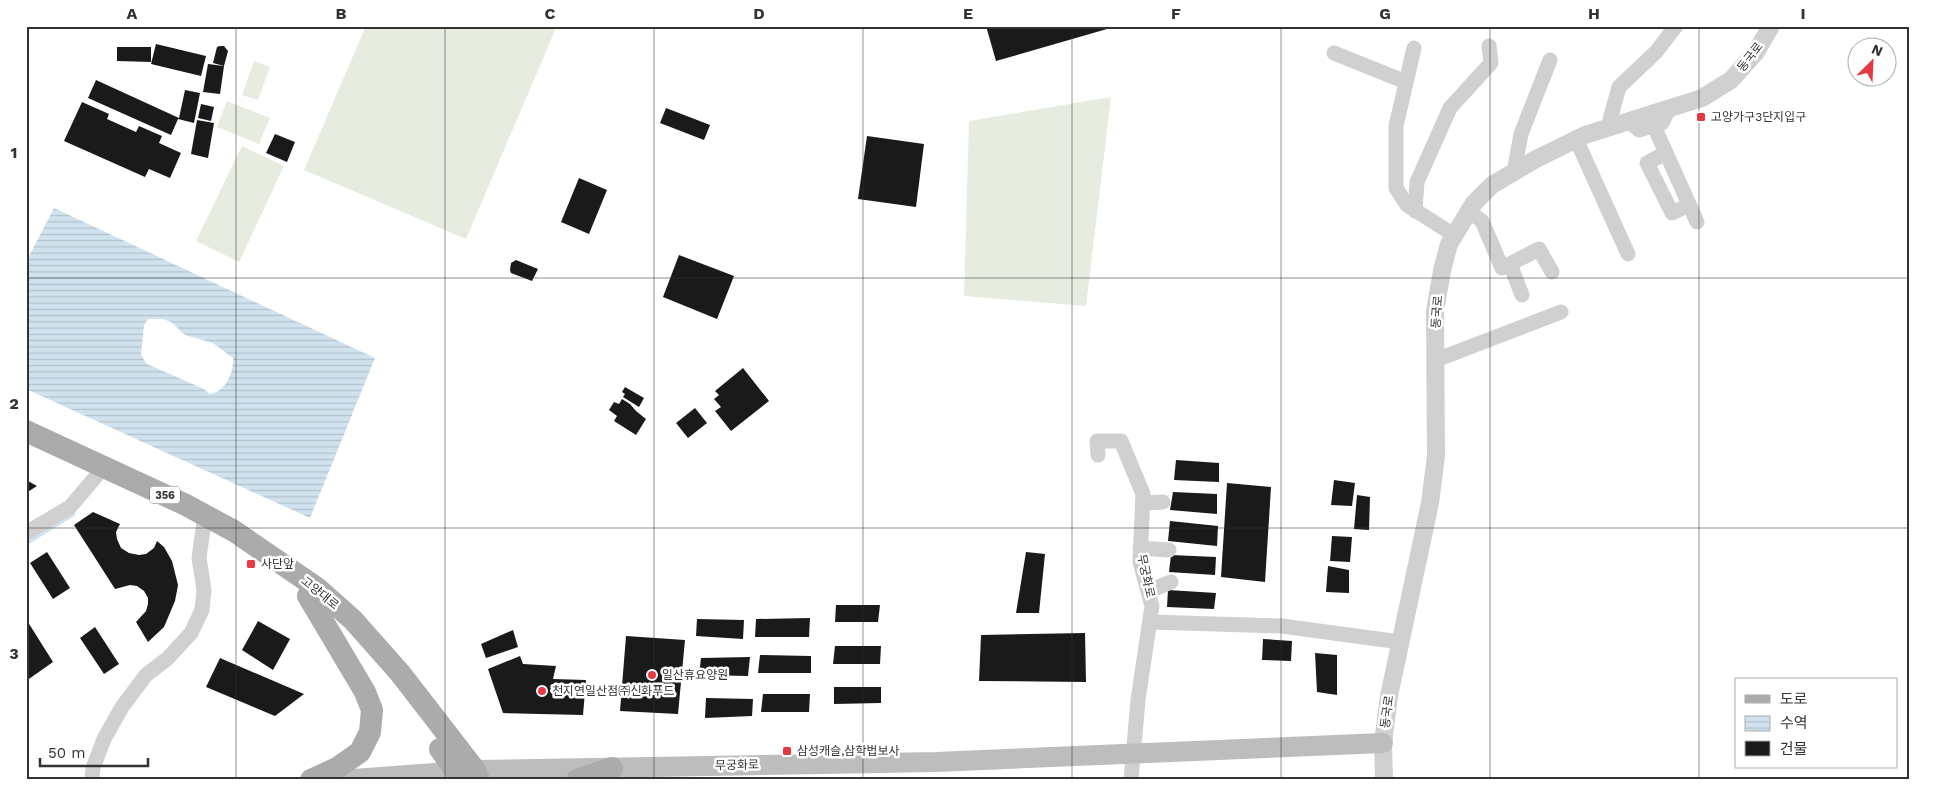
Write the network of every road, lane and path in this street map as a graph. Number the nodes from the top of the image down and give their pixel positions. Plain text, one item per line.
1 (1676, 26) edge
2 (1771, 26) edge
3 (1489, 46) dead end
4 (1414, 48) dead end
5 (1334, 53) dead end
6 (1550, 60) dead end
7 (1406, 82) junction
8 (1669, 109) junction
9 (1628, 121) junction
10 (1654, 126) junction
11 (1608, 127) junction
12 (1576, 139) junction
13 (1666, 153) junction
14 (1514, 172) junction
15 (1689, 205) junction
16 (1415, 211) junction
17 (1468, 211) junction
18 (1697, 222) dead end
19 (1454, 235) junction
20 (1628, 254) dead end
21 (1510, 264) junction
22 (1552, 272) dead end
23 (1522, 295) dead end
24 (1561, 312) dead end
25 (1436, 360) junction
26 (26, 431) edge
27 (26, 446) edge
28 (1098, 455) dead end
29 (100, 471) junction
30 (1163, 502) dead end
31 (1142, 503) junction
32 (205, 521) junction
33 (26, 533) edge
34 (1140, 548) junction
35 (1169, 550) dead end
36 (1171, 582) dead end
37 (1148, 591) junction
38 (308, 596) junction
39 (1150, 622) junction
40 (1400, 642) junction
41 (1383, 743) junction
42 (1134, 753) junction
43 (612, 768) junction
44 (467, 775) edge
45 (92, 780) edge
46 (312, 780) edge
47 (340, 780) edge
48 (577, 780) edge
49 (1131, 780) edge
50 (1384, 780) edge

1 - 11 street
2 - 8 street, 동국로
3 - 16 street
4 - 7 street
5 - 7 street
6 - 14 street
7 - 16 street
8 - 9 street, 동국로
8 - 10 street
9 - 10 street
9 - 11 street, 동국로
10 - 13 street
11 - 12 street, 동국로
12 - 14 street, 동국로
12 - 20 street
13 - 15 street
13 - 15 street
14 - 17 street, 동국로
15 - 18 street
16 - 19 street
17 - 19 street, 동국로
17 - 21 street
19 - 25 street, 동국로
21 - 22 street
21 - 23 street
24 - 25 street
25 - 40 street, 동국로
26 - 29 main road, 고양대로 / 356
27 - 29 main road, 고양대로
28 - 31 street, 무궁화로
29 - 32 main road, 고양대로 / 356
29 - 33 street
30 - 31 street
31 - 34 street, 무궁화로
32 - 38 main road, 고양대로
32 - 44 main road, 고양대로 / 356
32 - 45 street
34 - 35 street
34 - 37 street, 무궁화로
36 - 37 street
37 - 39 street, 무궁화로
38 - 44 main road, 고양대로
38 - 46 main road
39 - 40 street
39 - 42 street, 무궁화로
40 - 41 street, 동국로
41 - 42 main road, 무궁화로
41 - 50 street, 동국로
42 - 43 main road, 무궁화로
42 - 49 street
43 - 44 main road, 무궁화로
43 - 48 main road
44 - 47 main road, 무궁화로

